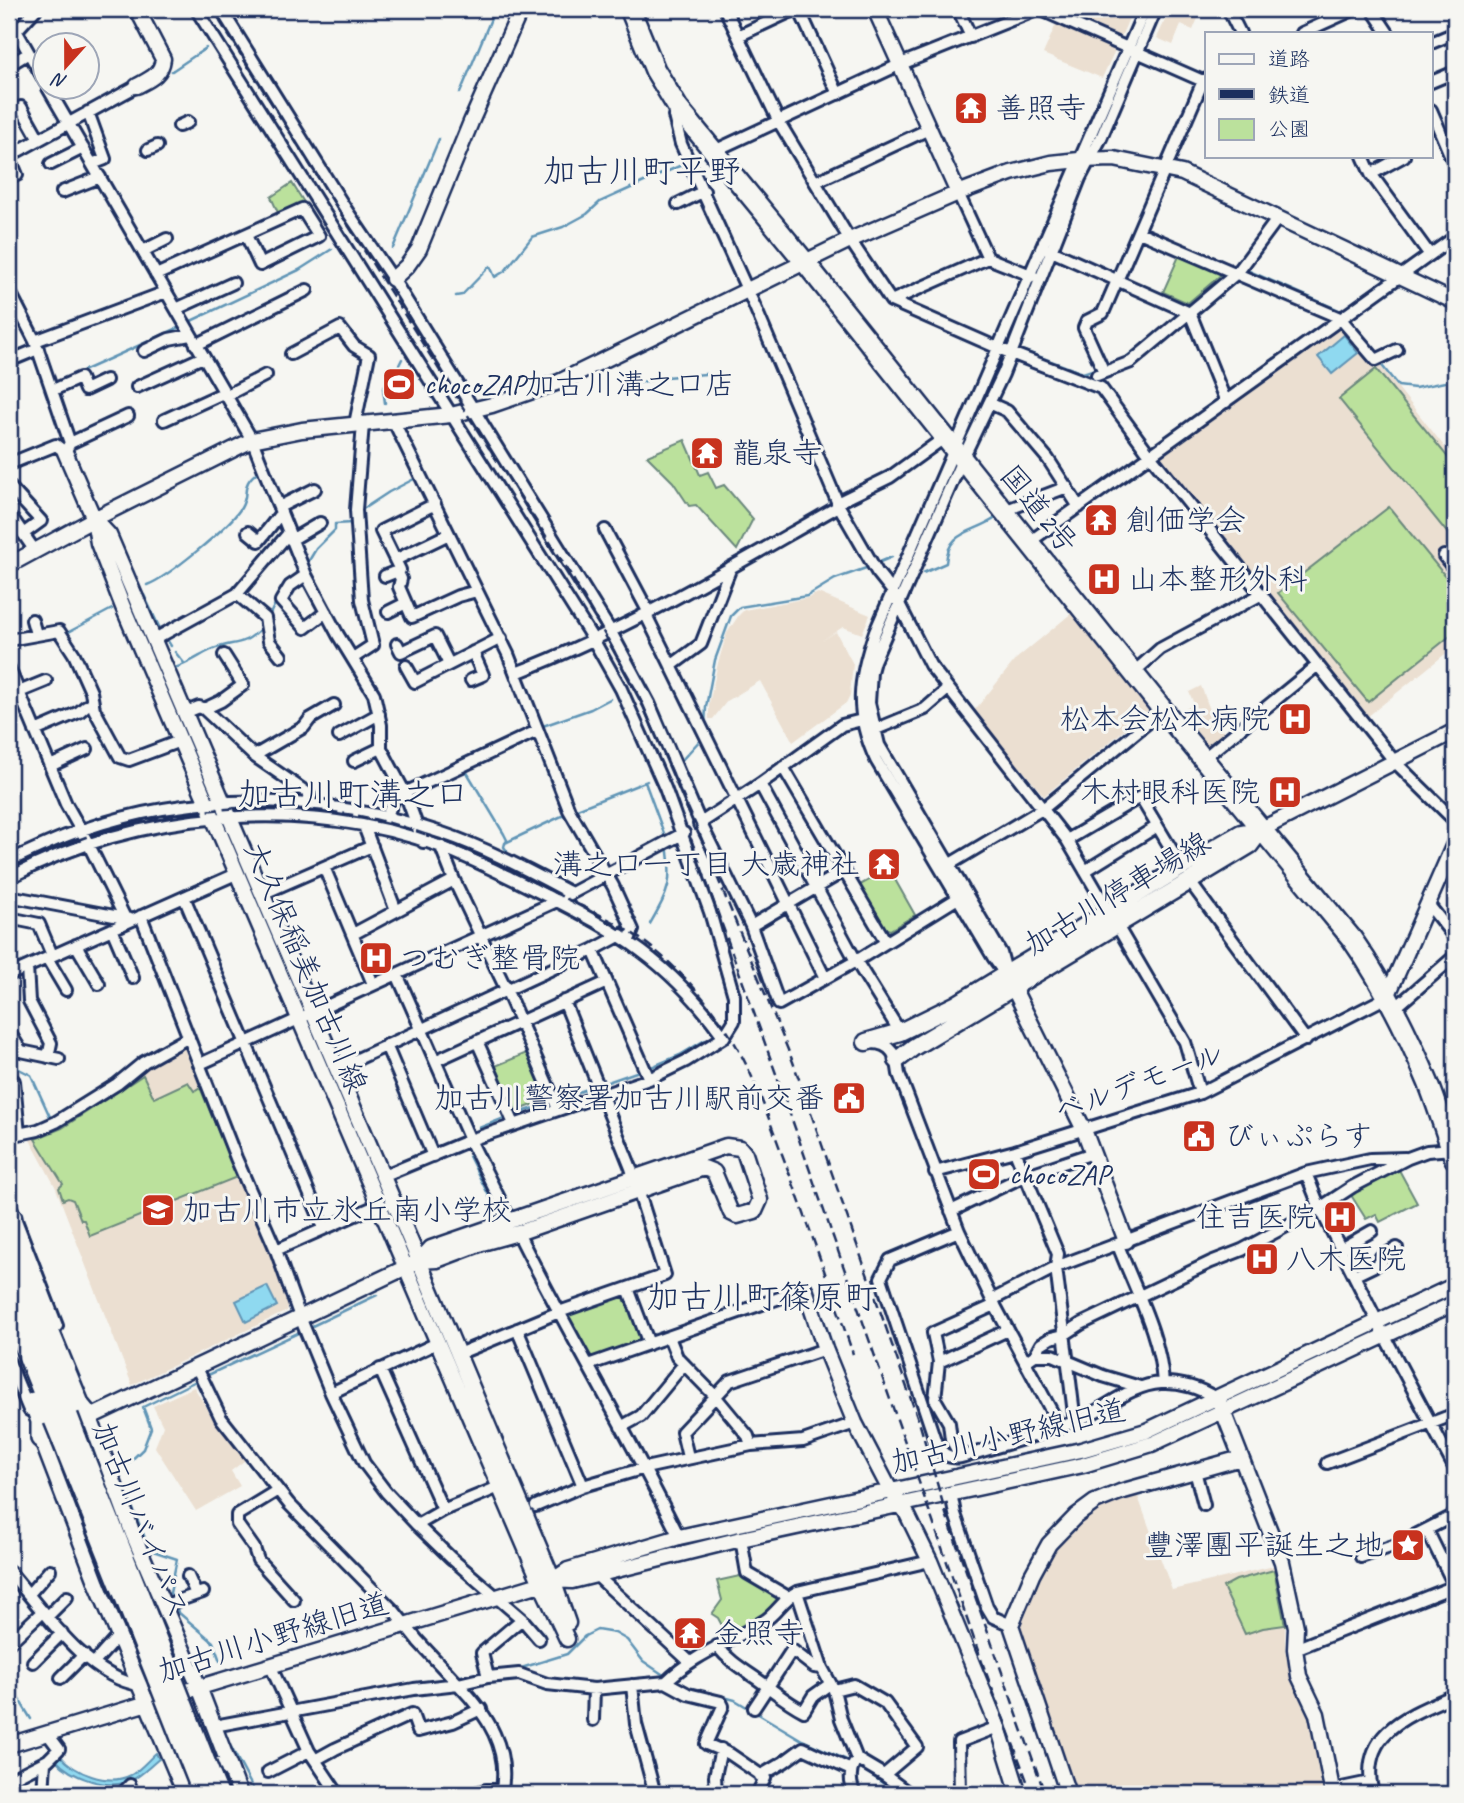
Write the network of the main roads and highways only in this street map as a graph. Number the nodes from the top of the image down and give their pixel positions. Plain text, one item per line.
1 (632, 10) edge
2 (1262, 829) junction
3 (1113, 918) junction
4 (1010, 981) junction
5 (866, 1042) road end
6 (897, 1060) road end
7 (1454, 1152) edge
8 (10, 1212) edge
9 (9, 1268) edge
10 (9, 1308) edge
11 (9, 1336) edge
12 (61, 1418) junction
13 (90, 1418) road end
14 (41, 1438) road end
15 (157, 1680) junction
16 (203, 1794) edge
17 (218, 1794) edge

1 - 2 highway, 国道2号
2 - 3 main road, 加古川停車場線
2 - 3 main road, 加古川停車場線
2 - 7 highway, 国道2号
3 - 4 main road, 加古川停車場線
4 - 5 main road, 加古川停車場線
4 - 6 main road, 加古川停車場線
8 - 13 highway
9 - 12 highway, 加古川バイパス
10 - 12 highway, 加古川バイパス
11 - 14 highway
12 - 15 highway, 加古川バイパス, bridge
15 - 16 highway, 加古川バイパス, bridge
15 - 17 highway, 加古川バイパス, bridge

